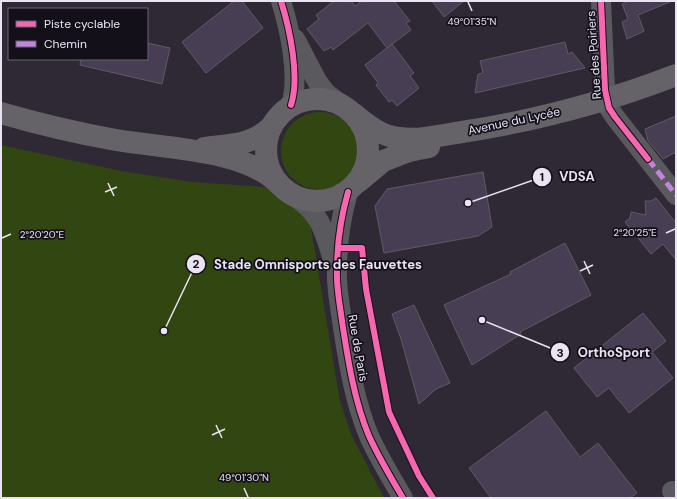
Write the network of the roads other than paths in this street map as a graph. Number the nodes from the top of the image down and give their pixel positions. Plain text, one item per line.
1 (281, 1) edge
2 (601, 1) edge
3 (289, 28) junction
4 (676, 75) edge
5 (676, 84) edge
6 (608, 103) junction
7 (291, 105) junction
8 (346, 108) junction
9 (1, 113) edge
10 (271, 127) junction
11 (193, 150) junction
12 (353, 187) junction
13 (285, 189) junction
14 (676, 195) edge
15 (337, 271) junction
16 (403, 498) edge

1 - 3 street
2 - 6 street, Rue des Poiriers
3 - 7 street
3 - 8 street
4 - 6 main road, Avenue du Lycée
5 - 6 main road, Avenue du Lycée
6 - 8 main road, Avenue du Lycée
6 - 12 main road, Avenue du Lycée
6 - 14 street
7 - 8 main road
7 - 10 main road
8 - 12 main road
9 - 11 main road
10 - 11 main road
10 - 13 main road
11 - 13 main road
12 - 13 main road
12 - 15 street, Rue de Paris
13 - 15 street, Rue de Paris
15 - 16 street, Rue de Paris

